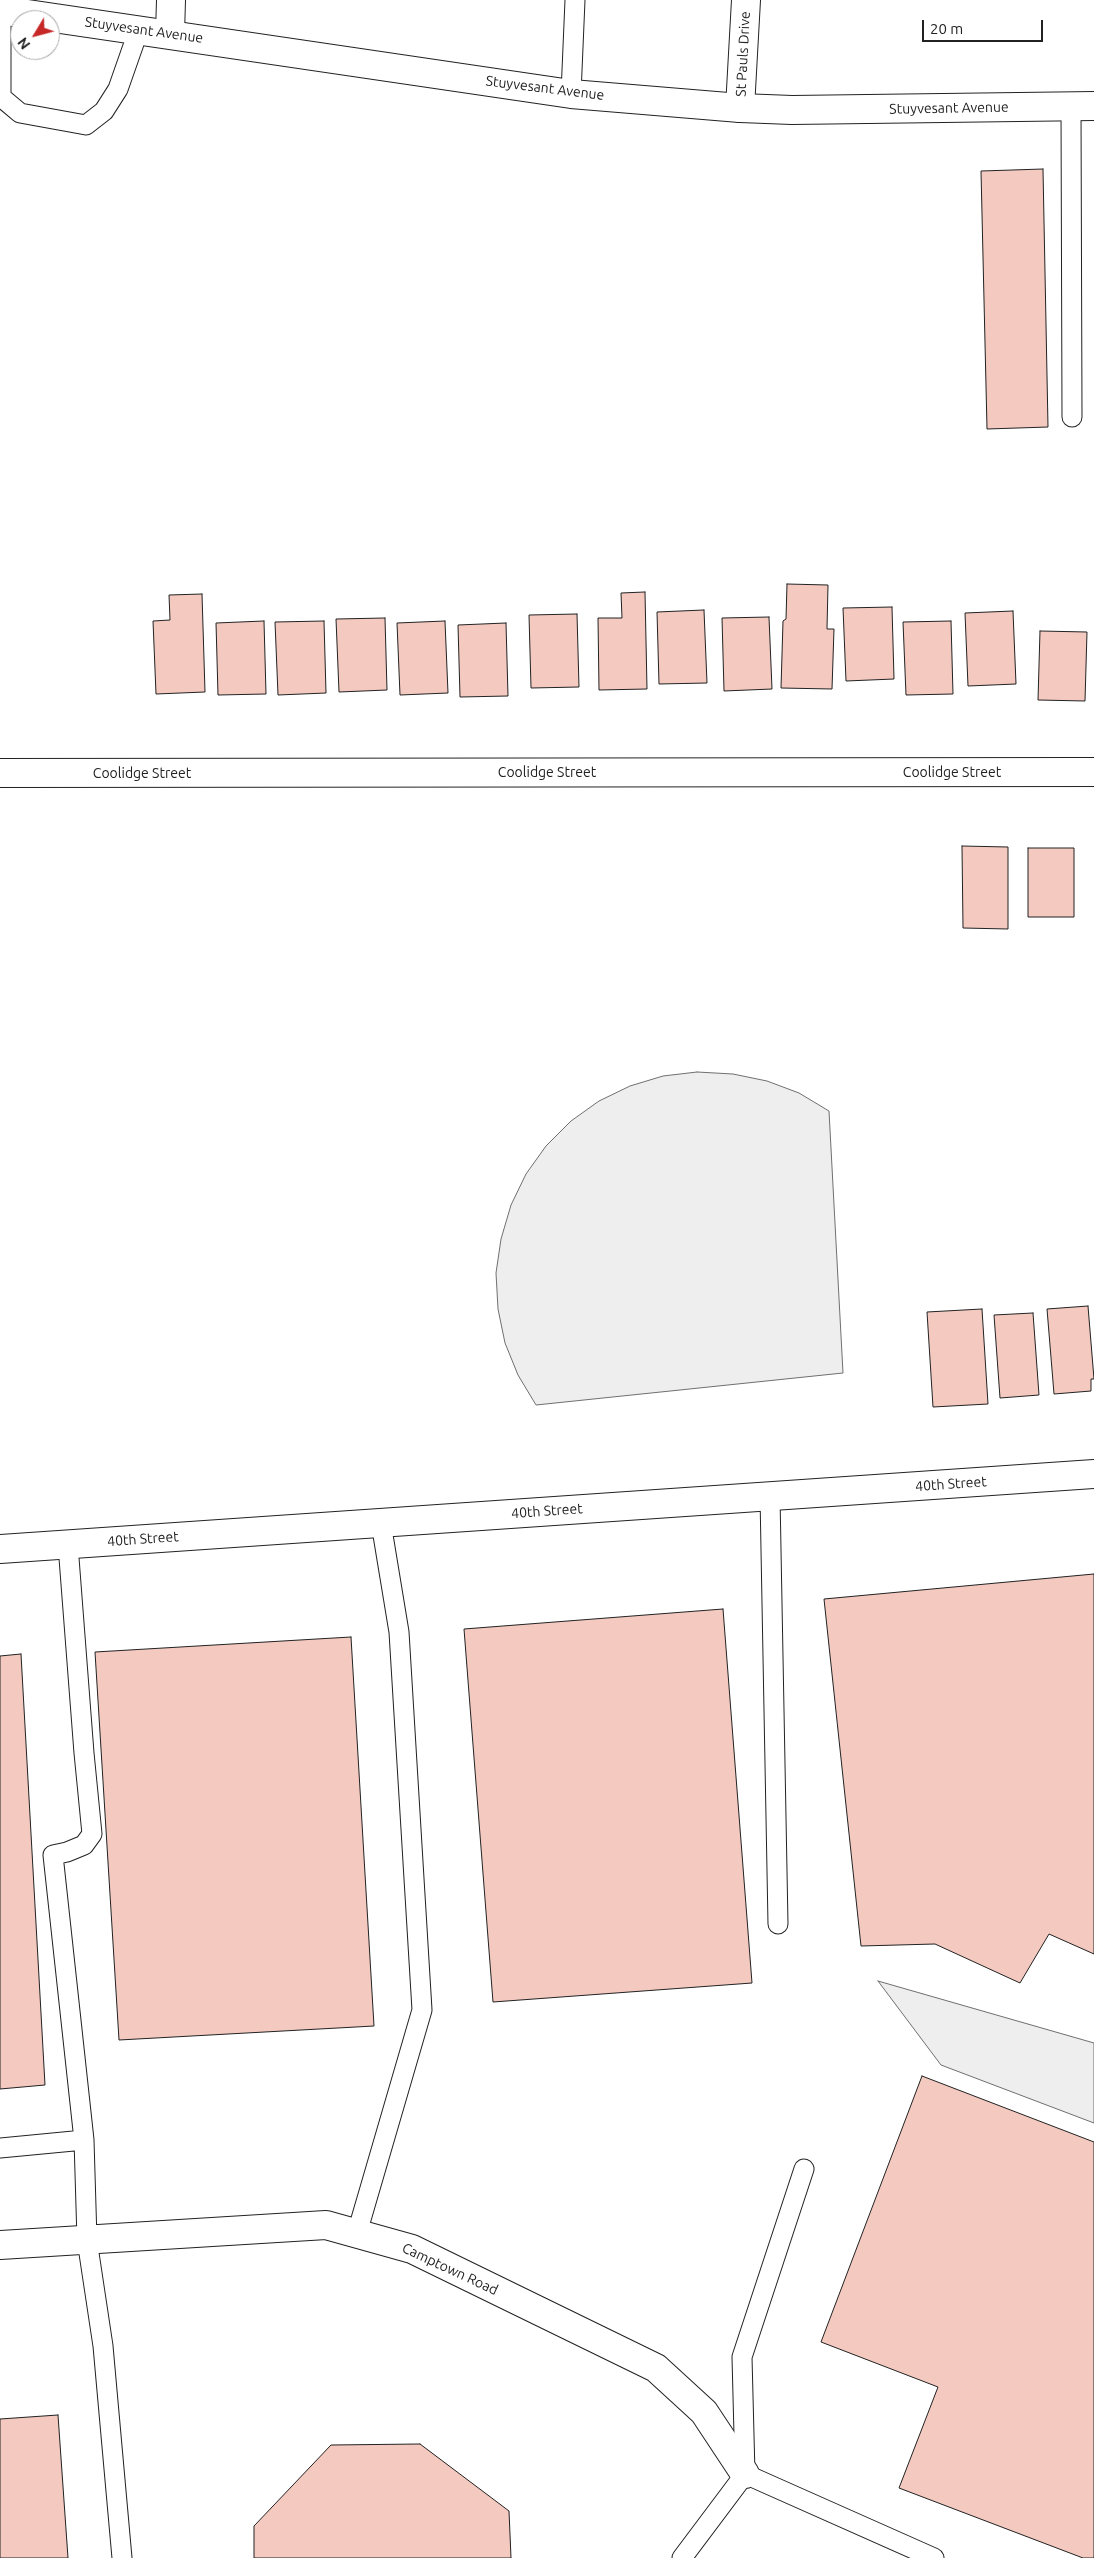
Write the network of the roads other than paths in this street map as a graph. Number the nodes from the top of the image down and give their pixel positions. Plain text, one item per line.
1 (171, 0) edge
2 (575, 0) edge
3 (746, 0) edge
4 (0, 10) edge
5 (139, 29) junction
6 (170, 34) junction
7 (571, 94) junction
8 (1083, 106) edge
9 (740, 108) junction
10 (1072, 417) dead end
11 (1094, 772) edge
12 (0, 773) edge
13 (1094, 1474) edge
14 (770, 1496) junction
15 (381, 1523) junction
16 (68, 1545) junction
17 (0, 1549) edge
18 (778, 1924) dead end
19 (84, 2140) junction
20 (0, 2148) edge
21 (804, 2169) dead end
22 (357, 2233) junction
23 (86, 2240) junction
24 (0, 2245) edge
25 (745, 2474) junction
26 (122, 2558) edge
27 (682, 2558) edge
28 (934, 2558) edge

1 - 6 street
2 - 7 lane
3 - 9 street, St Pauls Drive
4 - 5 street, Stuyvesant Avenue
4 - 5 lane
5 - 6 street, Stuyvesant Avenue
6 - 7 street, Stuyvesant Avenue
7 - 9 street, Stuyvesant Avenue
8 - 9 street, Stuyvesant Avenue
8 - 10 lane
11 - 12 street, Coolidge Street
13 - 14 street, 40th Street
14 - 15 street, 40th Street
14 - 18 lane
15 - 16 street, 40th Street
15 - 22 lane
16 - 17 street, 40th Street
16 - 19 lane
19 - 20 lane
19 - 23 lane
21 - 25 lane
22 - 23 street, Camptown Road
22 - 25 street, Camptown Road
23 - 24 street, Camptown Road
23 - 26 lane
25 - 27 lane
25 - 28 lane

